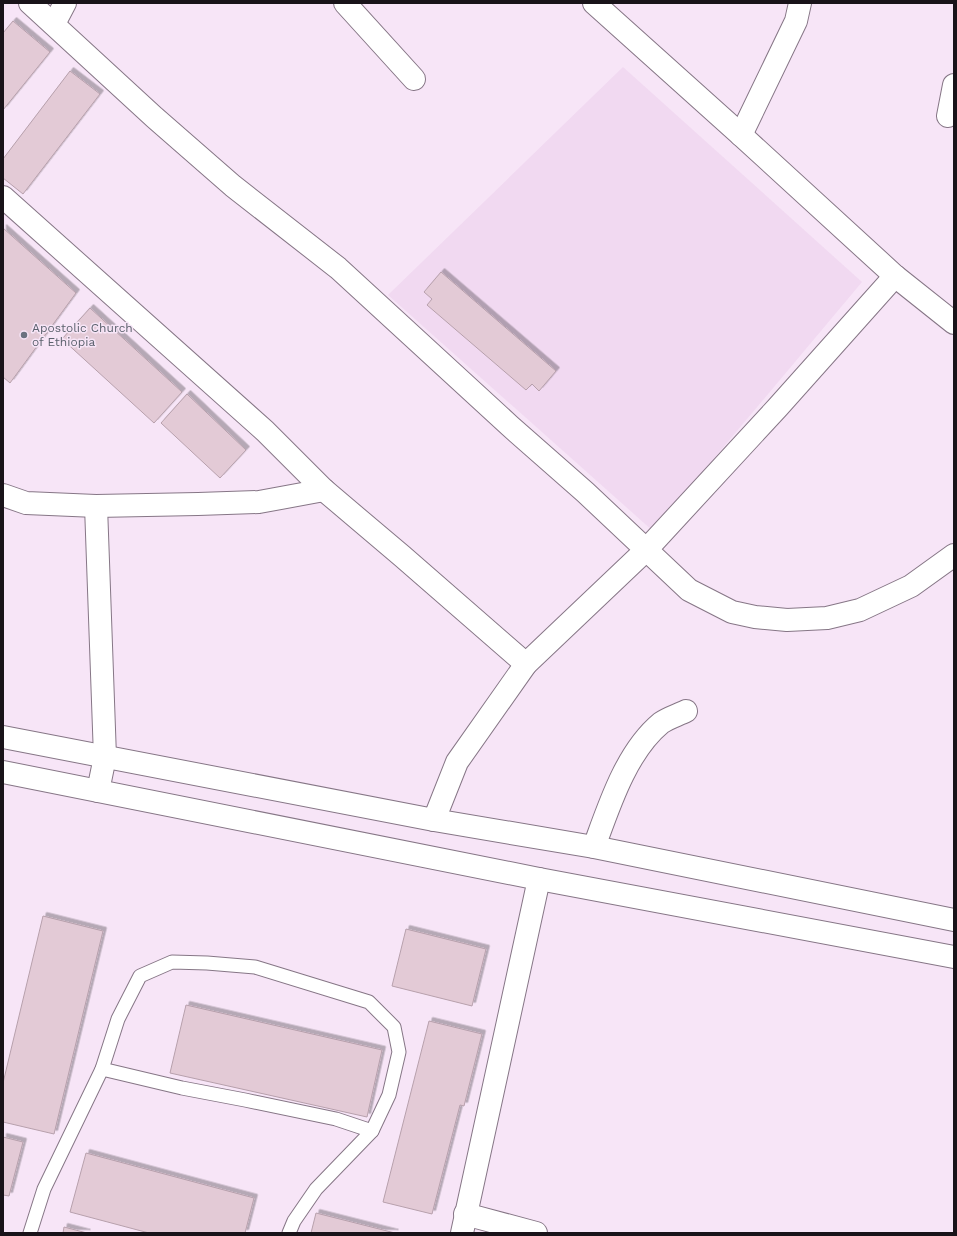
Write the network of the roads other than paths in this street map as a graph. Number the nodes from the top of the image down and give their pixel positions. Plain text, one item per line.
1 (30, 3) edge
2 (65, 3) edge
3 (345, 3) edge
4 (594, 3) edge
5 (800, 3) edge
6 (54, 24) junction
7 (414, 79) dead end
8 (954, 85) edge
9 (948, 116) dead end
10 (741, 135) junction
11 (3, 197) edge
12 (895, 276) junction
13 (954, 323) edge
14 (324, 490) junction
15 (3, 495) edge
16 (96, 506) junction
17 (646, 550) junction
18 (954, 555) edge
19 (526, 664) junction
20 (686, 711) dead end
21 (3, 737) edge
22 (105, 757) junction
23 (3, 772) edge
24 (98, 791) junction
25 (434, 820) junction
26 (594, 847) junction
27 (539, 879) junction
28 (953, 918) edge
29 (954, 957) edge
30 (102, 1069) junction
31 (372, 1131) junction
32 (463, 1224) edge
33 (30, 1233) edge
34 (289, 1233) edge
35 (536, 1233) edge

1 - 6 street
2 - 6 street
3 - 7 street
4 - 10 street
5 - 10 street
6 - 17 street
8 - 9 street
10 - 12 street
11 - 14 street
12 - 13 street
12 - 17 street
14 - 16 street
14 - 19 street
15 - 16 street
16 - 22 street
17 - 18 street
17 - 19 street
19 - 25 street
20 - 26 street
21 - 22 street
22 - 24 street
22 - 25 street
23 - 24 street
24 - 27 street
25 - 26 street
26 - 28 street
27 - 29 street
27 - 32 street
30 - 31 lane
30 - 31 lane
30 - 33 lane
31 - 34 lane
32 - 35 street

